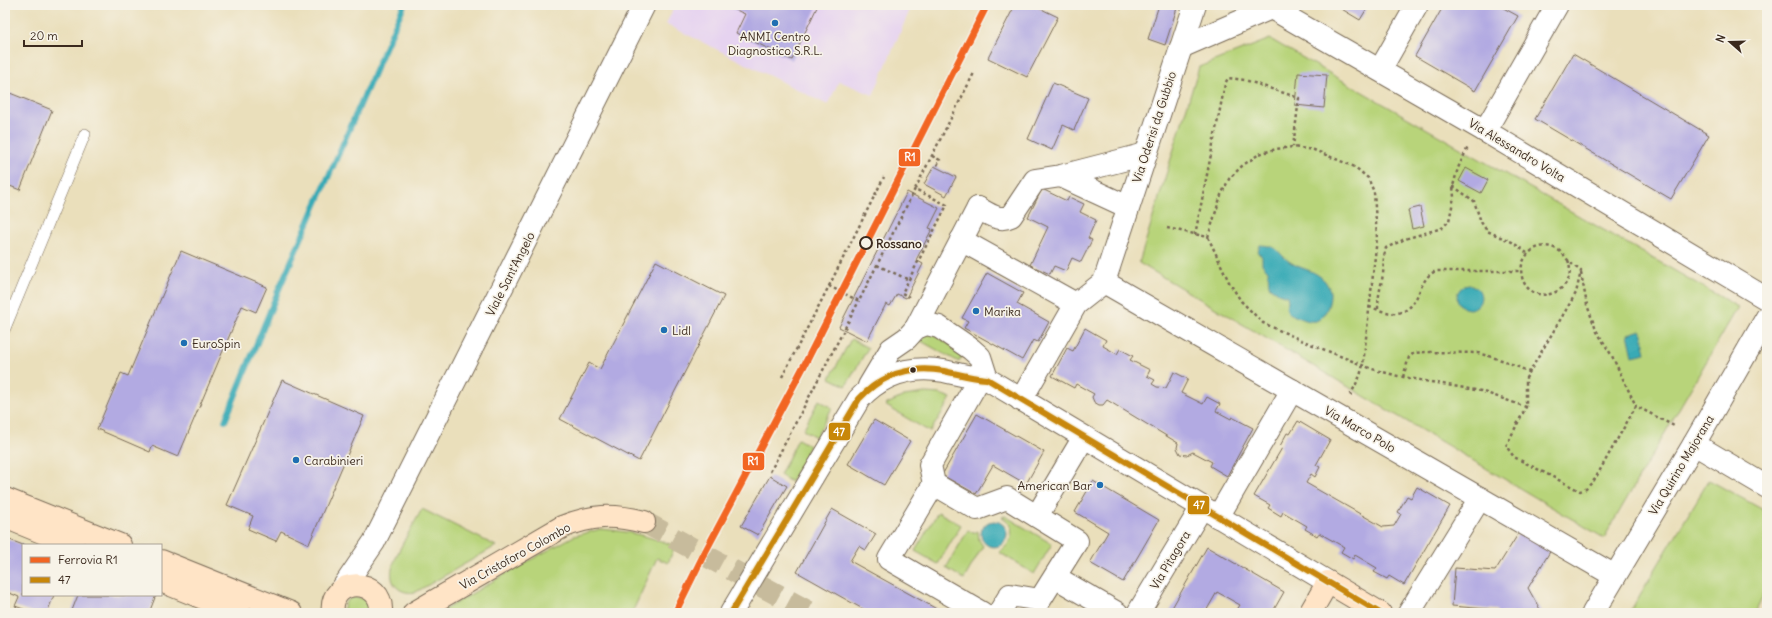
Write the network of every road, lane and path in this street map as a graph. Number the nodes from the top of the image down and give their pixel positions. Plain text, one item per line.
1 (644, 5) edge
2 (1195, 5) edge
3 (1417, 5) edge
4 (1558, 5) edge
5 (1268, 6) edge
6 (1181, 46) junction
7 (1380, 70) junction
8 (974, 73) dead end
9 (1485, 131) junction
10 (85, 134) dead end
11 (1293, 147) junction
12 (1468, 147) dead end
13 (1146, 154) junction
14 (932, 156) junction
15 (936, 167) dead end
16 (1061, 176) junction
17 (884, 177) dead end
18 (1453, 186) junction
19 (915, 189) junction
20 (921, 192) dead end
21 (1128, 206) junction
22 (1167, 228) dead end
23 (1195, 235) junction
24 (1208, 238) junction
25 (961, 240) junction
26 (1528, 253) junction
27 (1568, 260) junction
28 (877, 264) junction
29 (1521, 271) junction
30 (1581, 271) junction
31 (908, 280) dead end
32 (1104, 282) junction
33 (829, 286) junction
34 (936, 290) junction
35 (1767, 299) edge
36 (859, 301) junction
37 (1076, 304) junction
38 (1369, 307) junction
39 (1378, 309) junction
40 (1767, 317) edge
41 (5, 328) edge
42 (916, 328) junction
43 (945, 331) junction
44 (1363, 365) junction
45 (1529, 372) junction
46 (782, 377) dead end
47 (1403, 377) junction
48 (983, 379) junction
49 (1292, 390) junction
50 (865, 392) junction
51 (1350, 396) dead end
52 (1021, 400) junction
53 (1636, 406) junction
54 (1526, 407) junction
55 (1676, 427) dead end
56 (1084, 437) junction
57 (1694, 444) junction
58 (770, 472) dead end
59 (934, 484) junction
60 (1767, 486) edge
61 (1480, 498) junction
62 (5, 499) edge
63 (5, 508) edge
64 (1210, 512) junction
65 (1037, 516) junction
66 (5, 517) edge
67 (644, 522) tunnel mouth
68 (374, 542) junction
69 (71, 544) edge
70 (94, 544) edge
71 (118, 544) edge
72 (162, 561) edge
73 (162, 571) edge
74 (1616, 576) junction
75 (1056, 577) junction
76 (162, 581) edge
77 (1328, 582) junction
78 (376, 599) edge
79 (333, 604) edge
80 (240, 613) edge
81 (265, 613) edge
82 (291, 613) edge
83 (414, 613) edge
84 (731, 613) edge
85 (982, 613) edge
86 (999, 613) edge
87 (1117, 613) edge
88 (1138, 613) edge
89 (1310, 613) edge
90 (1380, 613) edge
91 (1409, 613) edge
92 (1593, 613) edge

1 - 68 street, Viale Sant'Angelo
2 - 6 street, Via Oderisi da Gubbio
3 - 7 street
4 - 9 street
5 - 6 street
5 - 7 street, Via Alessandro Volta
6 - 13 street, Via Oderisi da Gubbio
7 - 9 street, Via Alessandro Volta
8 - 14 path
9 - 35 street, Via Alessandro Volta
10 - 41 lane
11 - 23 path
11 - 24 path
11 - 38 path
12 - 18 path
13 - 16 street
13 - 21 street, Via Oderisi da Gubbio
14 - 15 path
14 - 19 path
16 - 21 street
16 - 25 street
17 - 33 path
18 - 26 path
18 - 39 path
19 - 20 path
19 - 28 path
21 - 32 street, Via Oderisi da Gubbio
22 - 23 path
23 - 24 path
24 - 44 path
25 - 34 street
25 - 37 street
26 - 27 path
26 - 29 path
27 - 29 path
27 - 30 path
28 - 31 path
28 - 36 path
29 - 39 path
30 - 45 path
30 - 53 path
32 - 37 street
32 - 49 street, Via Marco Polo
33 - 36 path
33 - 46 path
34 - 42 street
34 - 43 street
36 - 58 path
37 - 52 street
38 - 39 path
38 - 44 path
40 - 57 street, Via Quirino Majorana
42 - 43 street
42 - 50 street
43 - 48 street
44 - 47 path
44 - 51 path
45 - 47 path
45 - 54 path
47 - 54 path
48 - 50 street
48 - 52 street
48 - 59 street
49 - 61 street, Via Marco Polo
49 - 64 street, Via Pitagora
50 - 84 street
52 - 56 street
53 - 54 path
53 - 55 path
56 - 64 street
56 - 65 street
57 - 60 street
57 - 74 street, Via Quirino Majorana
59 - 65 street
59 - 85 street
61 - 74 street, Via Marco Polo
61 - 91 street
62 - 71 main road
63 - 70 main road
64 - 77 street
64 - 88 street, Via Pitagora
65 - 75 street
66 - 69 main road
67 - 83 main road, Via Cristoforo Colombo
68 - 78 street, Viale Sant'Angelo
68 - 79 street, Viale Sant'Angelo
72 - 82 main road
73 - 81 main road
74 - 92 street, Via Quirino Majorana
75 - 86 street
75 - 87 street
76 - 80 main road
77 - 89 main road
77 - 90 main road
78 - 79 main road
78 - 83 main road, Via Cristoforo Colombo

